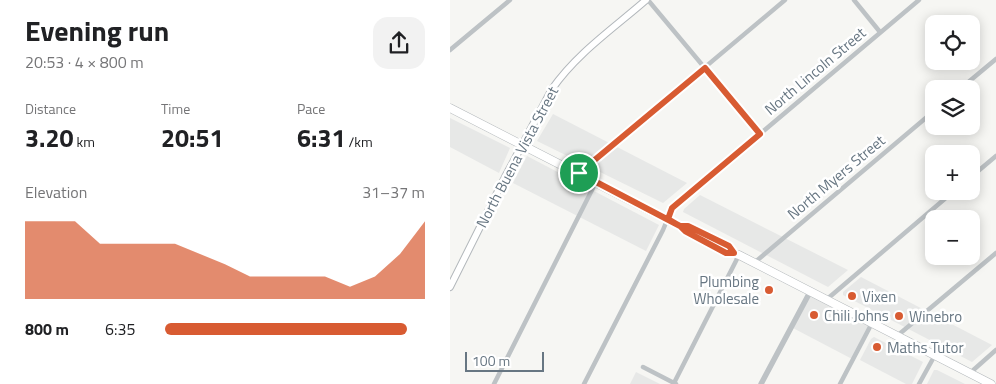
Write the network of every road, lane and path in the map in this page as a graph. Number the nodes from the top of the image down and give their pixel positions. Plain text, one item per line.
1 (510, 0) edge
2 (647, 0) edge
3 (785, 0) edge
4 (854, 0) edge
5 (919, 0) edge
6 (880, 32) junction
7 (450, 50) edge
8 (996, 59) edge
9 (705, 68) junction
10 (971, 80) edge
11 (450, 108) edge
12 (925, 119) edge
13 (760, 134) junction
14 (523, 145) junction
15 (996, 156) edge
16 (980, 169) edge
17 (579, 173) junction
18 (596, 182) junction
19 (943, 200) edge
20 (668, 219) junction
21 (996, 253) edge
22 (736, 254) junction
23 (754, 263) junction
24 (450, 287) edge
25 (810, 292) junction
26 (826, 300) junction
27 (872, 323) junction
28 (897, 336) junction
29 (996, 350) edge
30 (934, 355) junction
31 (643, 367) dead end
32 (970, 373) junction
33 (494, 384) edge
34 (584, 384) edge
35 (675, 384) edge
36 (761, 384) edge
37 (840, 384) edge
38 (919, 384) edge
39 (991, 384) edge

1 - 7 street
2 - 9 street
2 - 14 main road, North Buena Vista Street
3 - 9 street
4 - 6 street
5 - 6 street, North Lincoln Street
6 - 13 street, North Lincoln Street
8 - 10 street
9 - 13 street
9 - 17 street
11 - 14 main road
12 - 23 street, North Myers Street
13 - 20 street, North Lincoln Street
14 - 17 main road
14 - 24 main road, North Buena Vista Street
15 - 16 street
17 - 18 main road
18 - 20 main road
18 - 33 street
19 - 26 street
20 - 22 main road
20 - 34 street, North Lincoln Street
21 - 28 street
22 - 23 main road
22 - 35 street
23 - 25 main road
25 - 26 main road
25 - 36 street
26 - 27 main road
27 - 28 main road
27 - 37 street
28 - 30 main road
29 - 32 street
30 - 32 main road
30 - 38 street
31 - 35 street
32 - 39 main road

